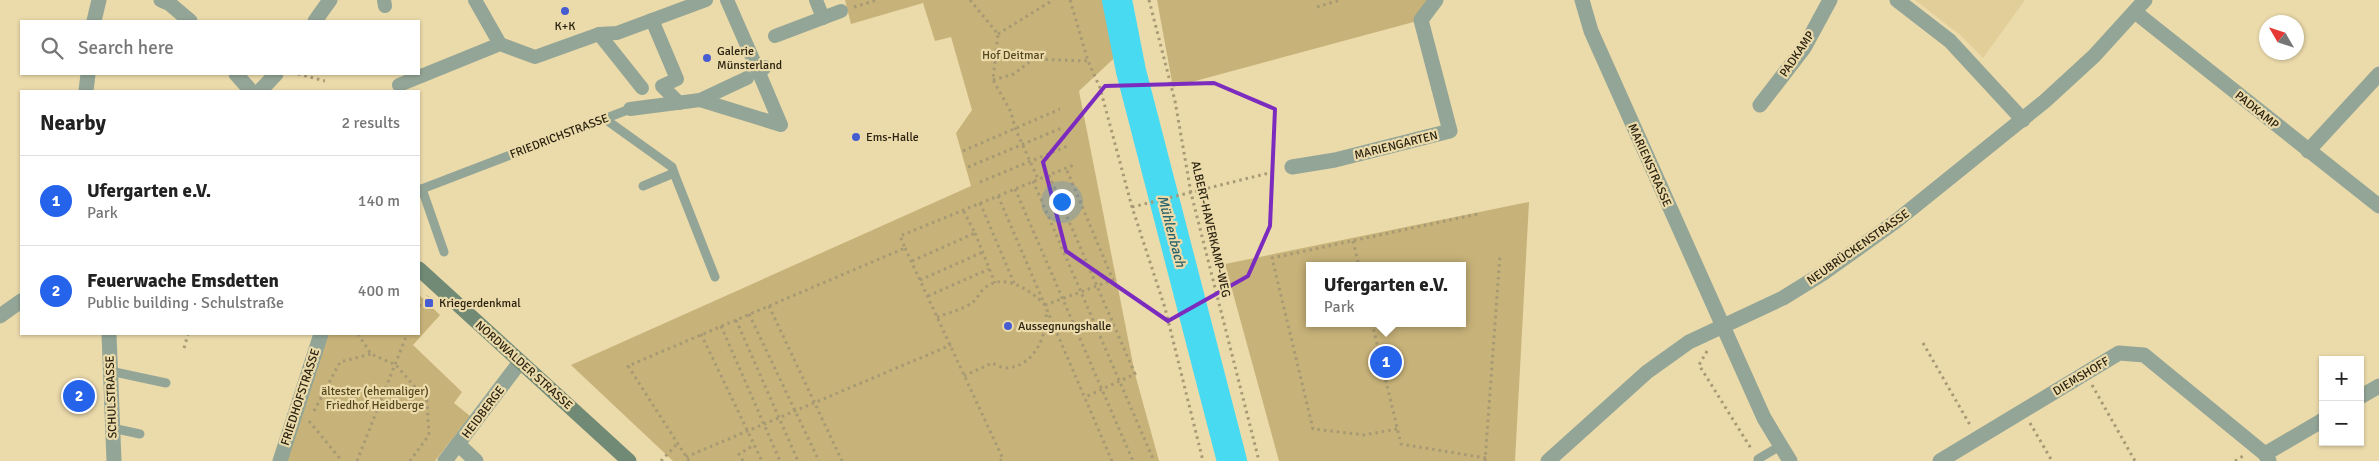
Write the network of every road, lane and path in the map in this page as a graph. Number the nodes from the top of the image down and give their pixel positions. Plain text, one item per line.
1 (98, 0) edge
2 (161, 0) edge
3 (330, 0) edge
4 (475, 0) edge
5 (706, 0) edge
6 (728, 0) edge
7 (816, 0) edge
8 (877, 0) edge
9 (970, 0) edge
10 (1053, 0) edge
11 (1070, 0) edge
12 (1149, 0) edge
13 (1340, 0) edge
14 (1436, 0) edge
15 (1582, 0) edge
16 (1830, 0) edge
17 (1897, 0) edge
18 (2144, 0) edge
19 (867, 1) edge
20 (1317, 6) dead end
21 (844, 10) joint
22 (2135, 12) junction
23 (823, 18) junction
24 (94, 20) edge
25 (189, 20) edge
26 (316, 20) edge
27 (652, 20) junction
28 (598, 34) junction
29 (998, 34) junction
30 (774, 36) dead end
31 (500, 44) junction
32 (1088, 61) junction
33 (757, 73) junction
34 (2379, 74) edge
35 (88, 75) edge
36 (237, 75) edge
37 (275, 75) edge
38 (302, 75) edge
39 (993, 80) junction
40 (325, 81) dead end
41 (400, 85) dead end
42 (642, 88) dead end
43 (86, 90) edge
44 (250, 90) edge
45 (261, 90) edge
46 (700, 100) junction
47 (679, 103) junction
48 (1760, 105) dead end
49 (630, 108) joint
50 (1060, 109) dead end
51 (605, 118) junction
52 (2023, 120) junction
53 (1064, 127) dead end
54 (1015, 128) junction
55 (1022, 144) junction
56 (1070, 145) dead end
57 (963, 151) dead end
58 (2308, 151) junction
59 (1030, 161) junction
60 (1076, 164) dead end
61 (968, 167) dead end
62 (1292, 167) joint
63 (1066, 168) junction
64 (674, 174) junction
65 (1049, 175) junction
66 (1038, 179) junction
67 (1033, 181) junction
68 (980, 182) dead end
69 (643, 186) dead end
70 (1015, 188) junction
71 (420, 189) edge
72 (1191, 193) junction
73 (998, 196) junction
74 (980, 203) junction
75 (2379, 206) edge
76 (1132, 207) junction
77 (963, 210) junction
78 (1478, 214) dead end
79 (974, 233) junction
80 (1353, 241) junction
81 (905, 248) junction
82 (444, 252) dead end
83 (982, 252) junction
84 (1500, 255) dead end
85 (912, 261) junction
86 (1358, 262) edge
87 (989, 269) junction
88 (420, 270) edge
89 (715, 277) dead end
90 (920, 280) junction
91 (995, 284) junction
92 (1015, 285) junction
93 (1097, 287) junction
94 (1081, 292) junction
95 (928, 296) junction
96 (1063, 298) junction
97 (20, 303) edge
98 (1045, 305) junction
99 (769, 306) junction
100 (749, 314) junction
101 (0, 316) edge
102 (937, 317) junction
103 (736, 320) junction
104 (721, 326) junction
105 (1373, 327) edge
106 (1722, 328) junction
107 (701, 334) junction
108 (109, 335) edge
109 (188, 335) edge
110 (321, 335) edge
111 (359, 335) edge
112 (406, 335) edge
113 (1923, 343) dead end
114 (950, 345) junction
115 (184, 348) dead end
116 (1708, 350) dead end
117 (371, 354) junction
118 (520, 362) junction
119 (396, 366) junction
120 (110, 371) junction
121 (2086, 373) junction
122 (964, 376) junction
123 (1120, 382) junction
124 (166, 383) dead end
125 (2379, 386) edge
126 (1102, 390) junction
127 (2364, 395) edge
128 (1085, 397) junction
129 (815, 403) junction
130 (2023, 411) junction
131 (794, 412) junction
132 (779, 418) junction
133 (2319, 423) edge
134 (764, 424) junction
135 (112, 428) junction
136 (1397, 429) junction
137 (747, 431) junction
138 (140, 434) dead end
139 (1977, 439) junction
140 (458, 444) junction
141 (677, 444) junction
142 (754, 445) junction
143 (1780, 446) junction
144 (686, 457) junction
145 (2267, 458) edge
146 (1485, 459) edge
147 (1758, 459) joint
148 (114, 461) edge
149 (280, 461) edge
150 (342, 461) edge
151 (357, 461) edge
152 (410, 461) edge
153 (445, 461) edge
154 (476, 461) edge
155 (629, 461) edge
156 (661, 461) edge
157 (689, 461) edge
158 (743, 461) edge
159 (762, 461) edge
160 (780, 461) edge
161 (798, 461) edge
162 (819, 461) edge
163 (842, 461) edge
164 (1002, 461) edge
165 (1112, 461) edge
166 (1133, 461) edge
167 (1154, 461) edge
168 (1203, 461) edge
169 (1259, 461) edge
170 (1548, 461) edge
171 (1790, 461) edge
172 (1940, 461) edge
173 (2052, 461) edge
174 (2135, 461) edge

1 - 24 street
2 - 25 street
3 - 26 street
4 - 31 street
5 - 27 street
6 - 33 street
7 - 23 street
8 - 19 path
9 - 29 path
10 - 29 path
11 - 32 path
12 - 72 path, ALBERT-HAVERKAMP-WEG
13 - 20 path
14 - 62 street, MARIENGARTEN
15 - 106 street, MARIENSTRASSE
16 - 48 street, PADKAMP
17 - 52 street
18 - 22 street, NEUBRÜCKENSTRASSE
19 - 21 path
21 - 23 street
22 - 52 street, NEUBRÜCKENSTRASSE
22 - 58 street, PADKAMP
23 - 30 street
27 - 28 street
27 - 47 street
28 - 31 street
28 - 42 street
29 - 39 path
31 - 41 street
32 - 39 path
32 - 76 path
33 - 46 street
33 - 46 street
34 - 58 street
35 - 43 street
36 - 44 street
37 - 45 street
38 - 40 path
39 - 54 path
46 - 47 street, FRIEDRICHSTRASSE
47 - 49 street, FRIEDRICHSTRASSE
49 - 51 lane, FRIEDRICHSTRASSE
50 - 54 path
51 - 64 lane
51 - 71 lane, FRIEDRICHSTRASSE
52 - 106 street, NEUBRÜCKENSTRASSE
53 - 55 path
54 - 55 path
54 - 57 path
55 - 59 path
55 - 61 path
56 - 59 path
58 - 75 street, PADKAMP
59 - 66 path
59 - 68 path
60 - 63 path
62 - 72 path
63 - 65 path
63 - 93 path
64 - 69 lane
64 - 89 lane
65 - 66 path
65 - 93 path
66 - 67 path
67 - 70 path
67 - 94 path
70 - 73 path
70 - 96 path
71 - 82 lane, FRIEDRICHSTRASSE
72 - 76 path
72 - 169 path, ALBERT-HAVERKAMP-WEG
73 - 74 path
73 - 98 path
74 - 77 path
74 - 92 path
76 - 168 path
77 - 79 path
77 - 81 path
78 - 80 path
79 - 83 path
79 - 85 path
80 - 86 path
80 - 136 path
81 - 85 path
81 - 99 path
83 - 87 path
83 - 90 path
84 - 146 path
85 - 90 path
87 - 91 path
87 - 95 path
88 - 118 main road, NORDWALDER STRASSE
90 - 95 path
91 - 92 path
91 - 102 path
92 - 98 path
93 - 94 path
93 - 123 path
94 - 96 path
94 - 123 path
95 - 102 path
96 - 98 path
96 - 126 path
97 - 101 street
98 - 122 path
98 - 128 path
99 - 100 path
99 - 129 path
100 - 103 path
100 - 131 path
102 - 114 path
103 - 104 path
103 - 132 path
104 - 107 path
104 - 134 path
105 - 136 path
106 - 143 street
106 - 170 street, NEUBRÜCKENSTRASSE
107 - 137 path
107 - 141 path
108 - 120 street, SCHULSTRASSE
109 - 115 path
110 - 149 street, FRIEDHOFSTRASSE
111 - 117 path
112 - 119 path
113 - 139 path
114 - 122 path
114 - 129 path
116 - 147 path
117 - 119 path
117 - 150 path
118 - 140 street, HEIDBERGE
118 - 155 main road, NORDWALDER STRASSE
119 - 151 path
119 - 152 path
120 - 124 lane
120 - 135 street, SCHULSTRASSE
121 - 130 street, DIEMSHOFF
121 - 145 street, DIEMSHOFF
121 - 174 path
122 - 164 path
123 - 126 path
123 - 167 path
125 - 127 street
126 - 128 path
126 - 166 path
128 - 165 path
129 - 131 path
129 - 163 path
130 - 139 street, DIEMSHOFF
130 - 173 path
131 - 132 path
131 - 162 path
132 - 134 path
132 - 161 path
133 - 145 street, DIEMSHOFF
134 - 137 path
134 - 160 path
135 - 138 lane
135 - 148 street, SCHULSTRASSE
136 - 146 path
137 - 142 path
137 - 144 path
139 - 172 street, DIEMSHOFF
140 - 153 street, HEIDBERGE
140 - 154 street
141 - 144 path
141 - 156 path
142 - 158 path
142 - 159 path
143 - 147 lane
143 - 171 street
144 - 157 path

